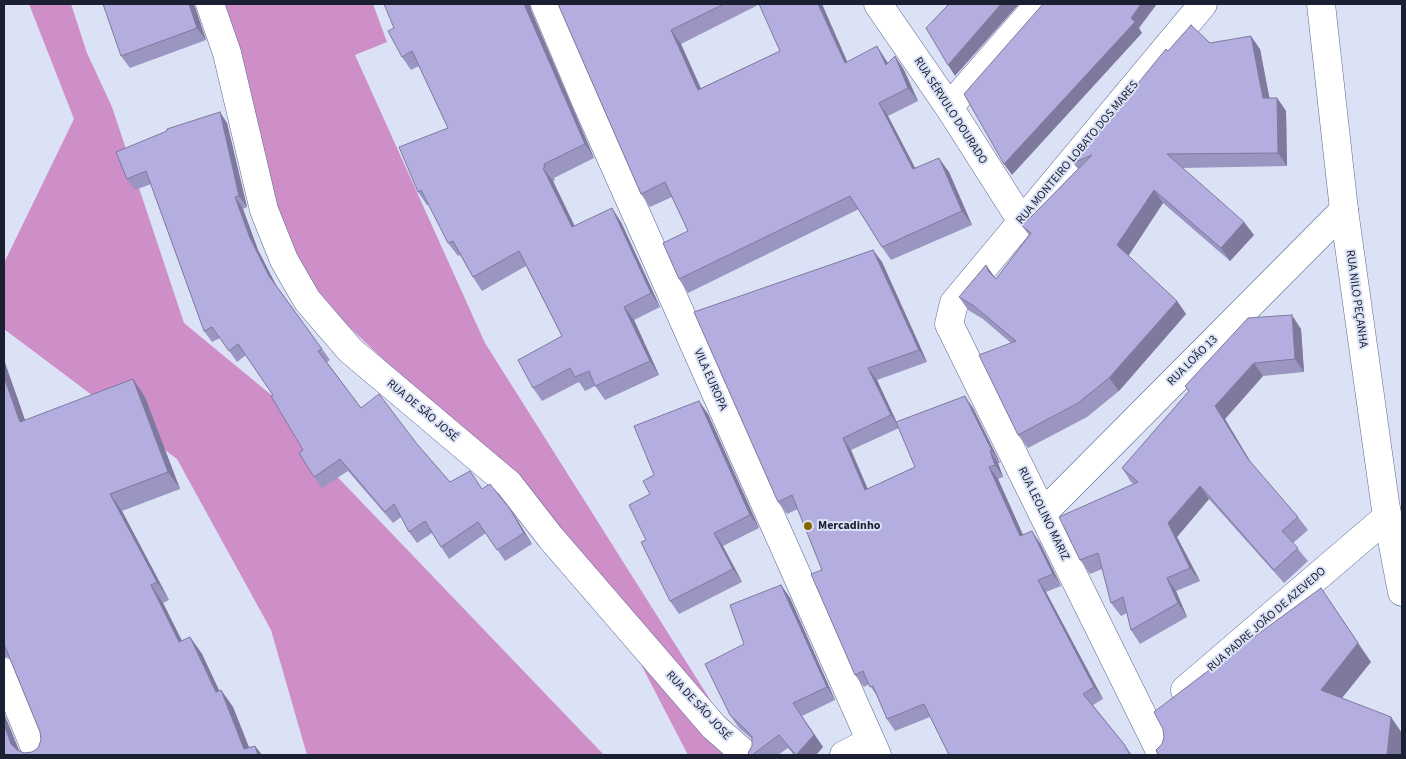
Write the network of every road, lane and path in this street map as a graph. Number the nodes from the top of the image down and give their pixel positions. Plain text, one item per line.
1 (210, 4) edge
2 (545, 4) edge
3 (878, 4) edge
4 (1040, 4) edge
5 (1203, 4) edge
6 (1321, 4) edge
7 (949, 107) junction
8 (1344, 210) junction
9 (1022, 220) junction
10 (954, 303) joint
11 (1043, 513) junction
12 (1387, 517) junction
13 (1402, 592) edge
14 (4, 672) edge
15 (1146, 724) junction
16 (874, 748) edge
17 (38, 755) edge
18 (746, 755) edge
19 (844, 755) edge
20 (1162, 755) edge

1 - 18 street, RUA DE SÃO JOSÉ
2 - 16 street, VILA EUROPA
3 - 7 street, RUA SÉRVULO DOURADO
4 - 7 street
5 - 9 street, RUA MONTEIRO LOBATO DOS MARES
6 - 8 street, RUA NILO PEÇANHA
7 - 9 street, RUA SÉRVULO DOURADO
8 - 11 street, RUA LOÃO 13
8 - 12 street, RUA NILO PEÇANHA
9 - 10 street, RUA MONTEIRO LOBATO DOS MARES
10 - 11 street, RUA LEOLINO MARIZ
11 - 15 street, RUA LEOLINO MARIZ
12 - 13 street, RUA NILO PEÇANHA
12 - 15 street, RUA PADRE JOÃO DE AZEVEDO
14 - 17 street
15 - 20 street, RUA LEOLINO MARIZ
16 - 19 street

